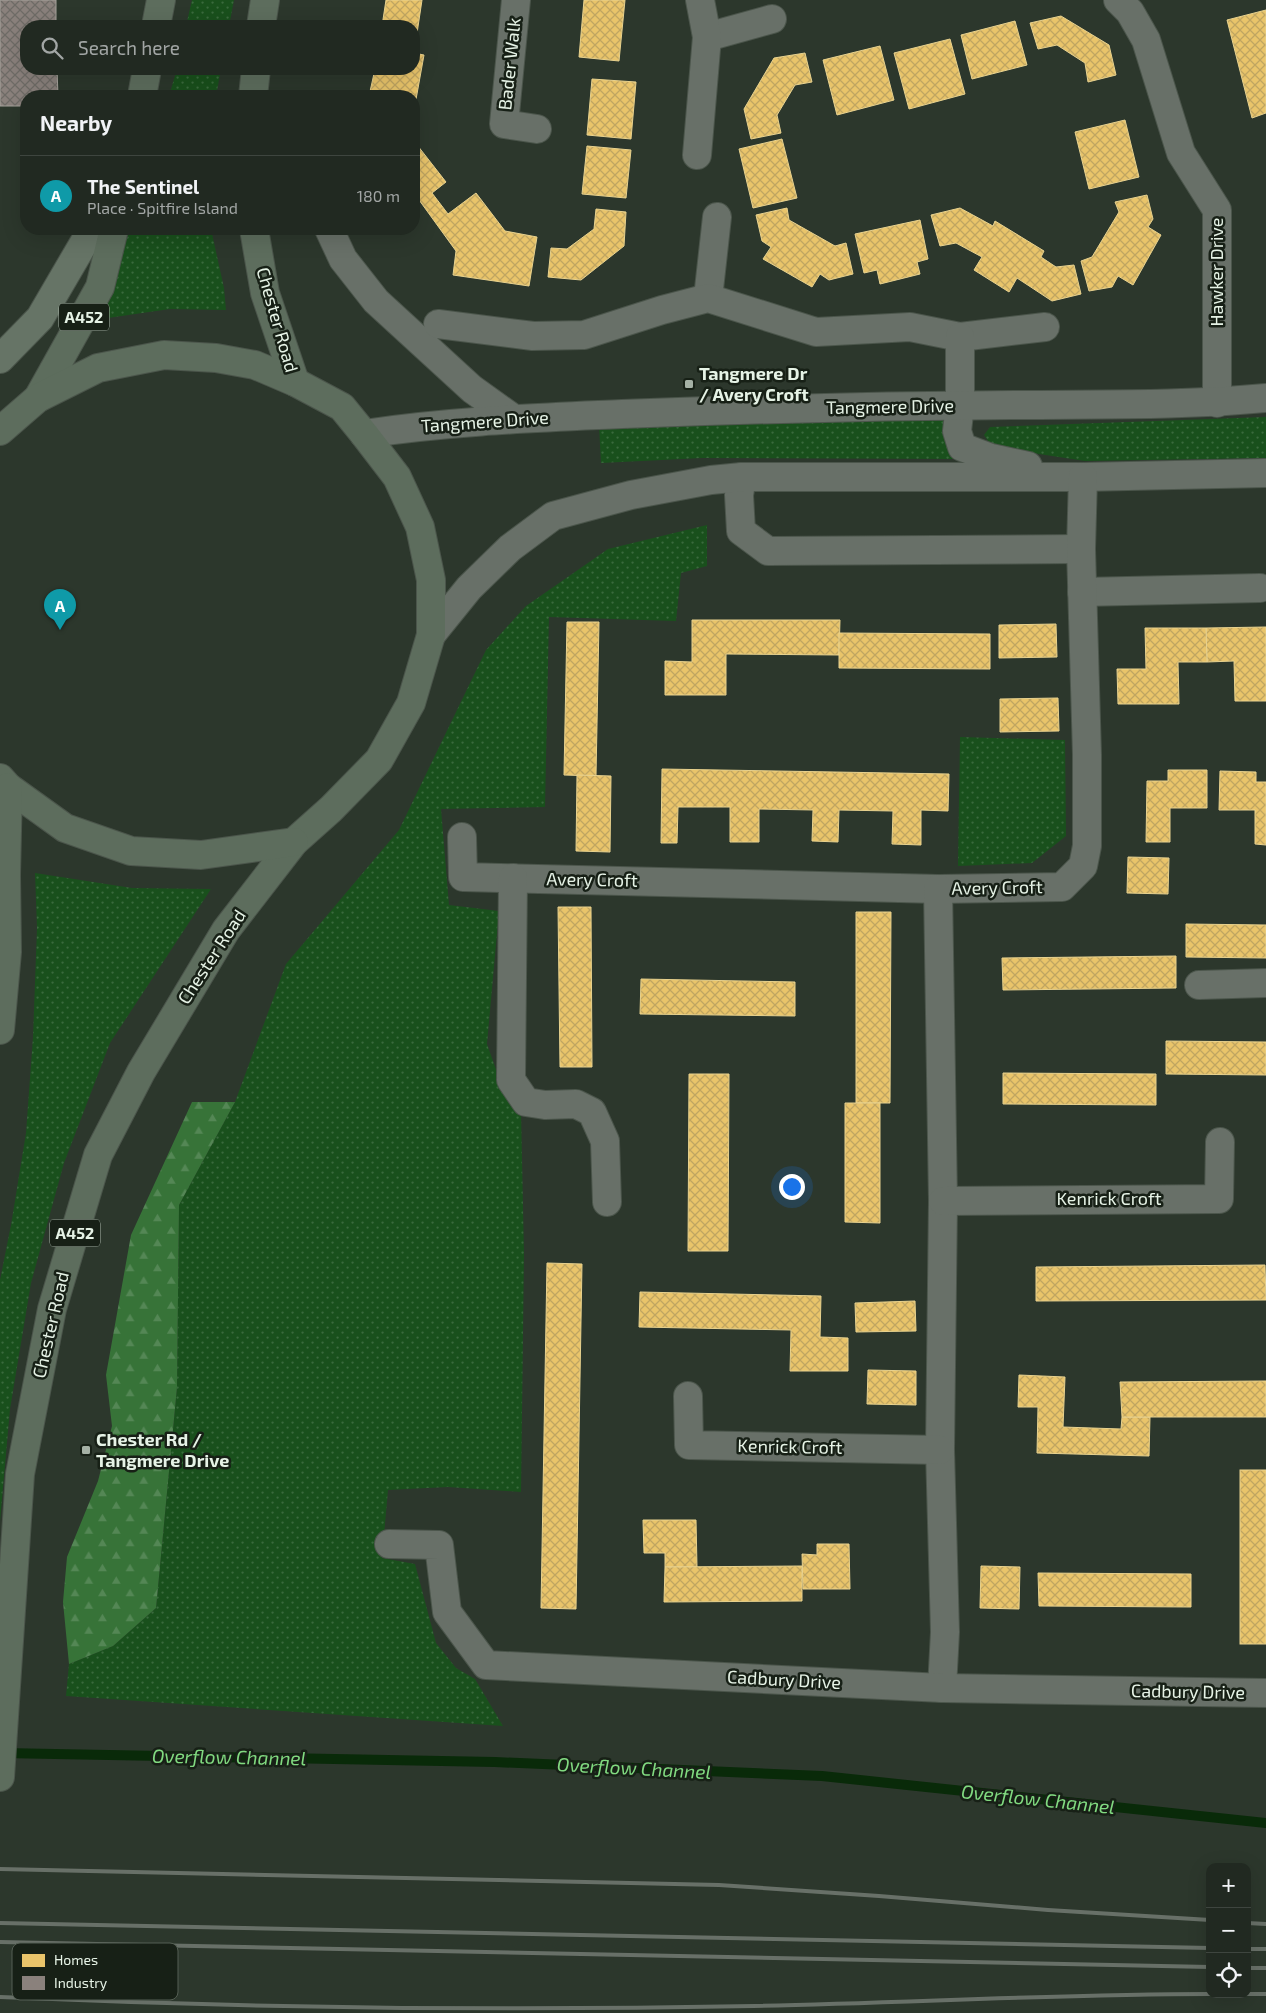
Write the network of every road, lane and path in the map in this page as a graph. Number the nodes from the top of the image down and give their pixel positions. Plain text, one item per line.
1 (161, 0) edge
2 (265, 0) edge
3 (516, 0) edge
4 (700, 0) edge
5 (1128, 4) edge
6 (772, 18) dead end
7 (157, 20) edge
8 (262, 20) edge
9 (707, 37) junction
10 (147, 75) edge
11 (143, 90) edge
12 (537, 129) dead end
13 (697, 155) dead end
14 (716, 217) dead end
15 (88, 235) edge
16 (113, 235) edge
17 (255, 235) edge
18 (332, 235) edge
19 (708, 298) junction
20 (438, 324) dead end
21 (1045, 327) dead end
22 (960, 337) junction
23 (0, 359) edge
24 (295, 382) junction
25 (38, 398) junction
26 (1266, 398) edge
27 (1217, 402) junction
28 (960, 405) junction
29 (514, 419) junction
30 (0, 431) edge
31 (364, 434) junction
32 (1266, 473) edge
33 (742, 477) junction
34 (1083, 478) junction
35 (1081, 549) junction
36 (1260, 588) dead end
37 (1082, 592) junction
38 (431, 635) junction
39 (4, 782) edge
40 (462, 837) dead end
41 (294, 842) junction
42 (513, 878) junction
43 (938, 889) junction
44 (1266, 983) edge
45 (1199, 985) dead end
46 (0, 1030) edge
47 (1220, 1142) dead end
48 (942, 1201) junction
49 (606, 1202) dead end
50 (688, 1396) dead end
51 (940, 1450) junction
52 (389, 1544) dead end
53 (942, 1688) junction
54 (1266, 1693) edge
55 (0, 1777) edge

1 - 7 highway
2 - 8 highway
3 - 12 street, Bader Walk
4 - 9 street
5 - 27 street, Hawker Drive
6 - 9 street
9 - 13 street
10 - 11 highway
14 - 19 street
15 - 23 main road
16 - 25 highway, A452
17 - 24 highway, Chester Road
18 - 29 street
19 - 20 street
19 - 22 street
21 - 22 street
22 - 28 street
24 - 25 highway, Chester Road
24 - 31 highway, Chester Road
25 - 30 highway
26 - 27 street, Tangmere Drive
27 - 28 street, Tangmere Drive
28 - 29 street, Tangmere Drive
28 - 34 street
29 - 31 street, Tangmere Drive
31 - 38 highway, Chester Road
32 - 34 street
33 - 34 street
33 - 35 street
33 - 38 street
34 - 35 street, Avery Croft
35 - 37 street, Avery Croft
36 - 37 street
37 - 43 street, Avery Croft
38 - 41 highway, Chester Road
39 - 41 highway
39 - 46 highway
40 - 42 street, Avery Croft
41 - 55 highway, Chester Road / A452
42 - 43 street, Avery Croft
42 - 49 street
43 - 48 street
44 - 45 street
47 - 48 street, Kenrick Croft
48 - 51 street
50 - 51 street, Kenrick Croft
51 - 53 street
52 - 53 street, Cadbury Drive
53 - 54 street, Cadbury Drive

